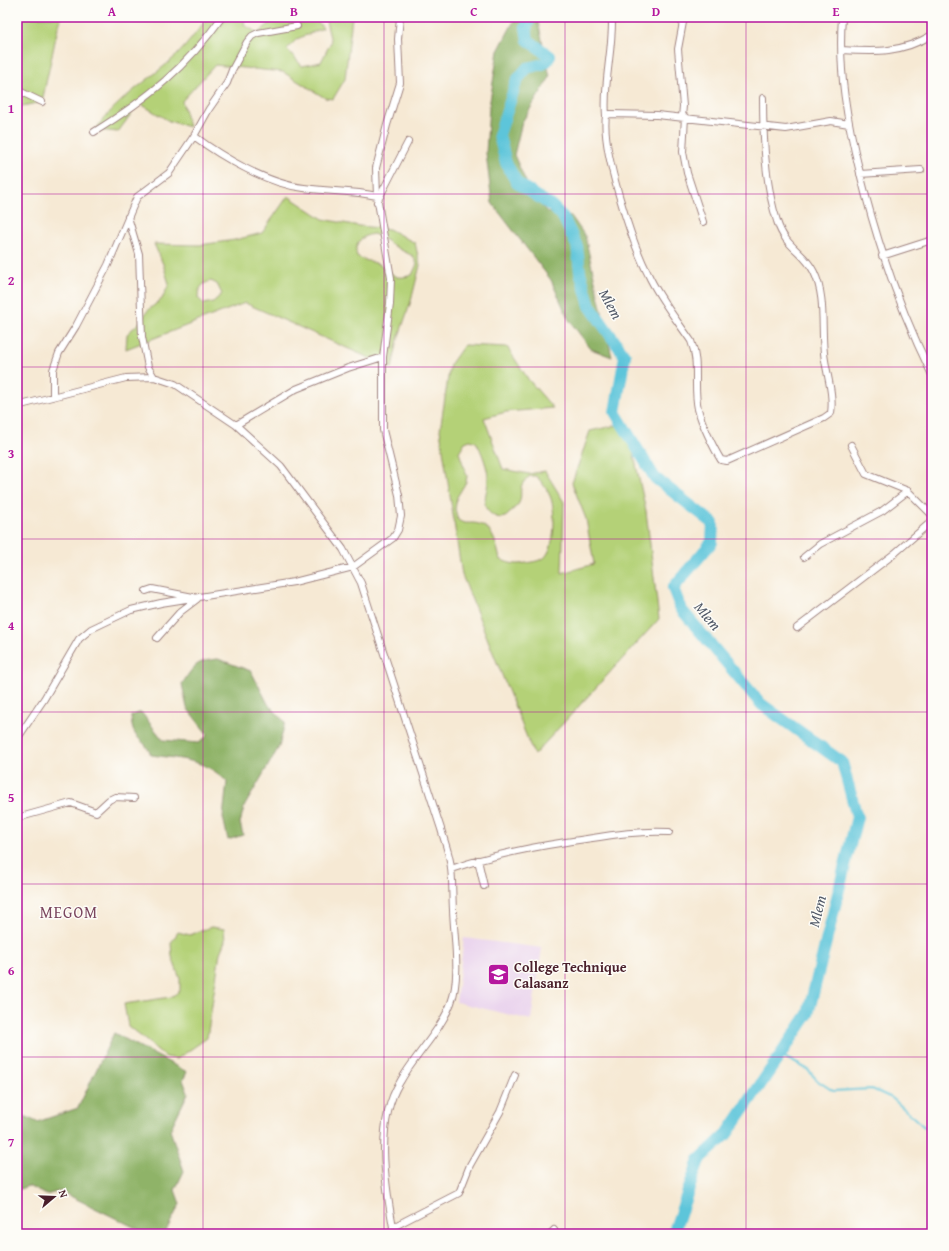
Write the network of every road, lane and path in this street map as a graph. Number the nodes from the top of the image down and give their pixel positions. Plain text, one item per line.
1 (222, 17) edge
2 (400, 17) edge
3 (612, 17) edge
4 (684, 17) edge
5 (842, 17) edge
6 (297, 26) dead end
7 (932, 34) edge
8 (842, 50) junction
9 (17, 90) edge
10 (763, 98) dead end
11 (42, 102) dead end
12 (606, 116) junction
13 (683, 117) junction
14 (849, 124) junction
15 (763, 125) junction
16 (94, 132) dead end
17 (194, 136) junction
18 (408, 142) dead end
19 (921, 170) dead end
20 (860, 174) junction
21 (377, 199) junction
22 (128, 217) junction
23 (703, 222) dead end
24 (932, 240) edge
25 (882, 256) junction
26 (383, 357) junction
27 (932, 375) edge
28 (154, 377) junction
29 (53, 396) junction
30 (17, 406) edge
31 (236, 425) junction
32 (851, 445) dead end
33 (908, 491) junction
34 (932, 515) edge
35 (932, 521) edge
36 (804, 557) dead end
37 (353, 567) junction
38 (146, 591) dead end
39 (198, 598) junction
40 (797, 628) dead end
41 (157, 638) dead end
42 (17, 739) edge
43 (134, 798) dead end
44 (17, 818) edge
45 (669, 832) dead end
46 (478, 860) junction
47 (451, 869) junction
48 (484, 886) dead end
49 (515, 1075) dead end
50 (393, 1227) junction
51 (391, 1234) edge

1 - 16 street
2 - 21 street
3 - 12 street
4 - 13 street
5 - 8 street
6 - 17 street
7 - 8 street
8 - 14 street
9 - 11 street
10 - 15 street
12 - 13 street
12 - 15 street
13 - 15 street
13 - 23 street
14 - 15 street
14 - 20 street
17 - 21 street
17 - 22 street
18 - 21 street
19 - 20 street
20 - 25 street
21 - 26 street
22 - 28 street
22 - 29 street
24 - 25 street
25 - 27 street
26 - 31 street
26 - 37 street
28 - 29 street
28 - 31 street
29 - 30 street
31 - 37 street
32 - 33 street
33 - 34 street
33 - 36 street
35 - 40 street
37 - 39 street
37 - 47 street
38 - 39 street
39 - 41 street
39 - 42 street
43 - 44 street
45 - 46 street
46 - 47 street
46 - 48 street
47 - 50 street
49 - 50 street
50 - 51 street

